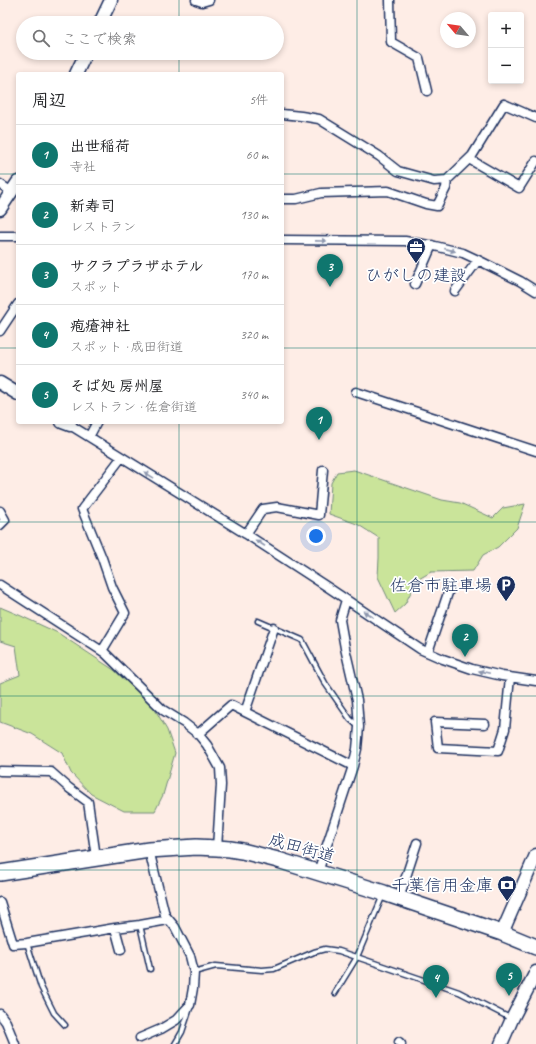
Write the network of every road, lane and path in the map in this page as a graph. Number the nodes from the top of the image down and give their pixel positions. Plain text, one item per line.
1 (110, 0) edge
2 (196, 0) edge
3 (209, 0) edge
4 (390, 0) edge
5 (103, 16) edge
6 (83, 60) edge
7 (77, 72) edge
8 (427, 91) dead end
9 (284, 114) edge
10 (536, 118) edge
11 (469, 158) junction
12 (536, 161) edge
13 (447, 180) junction
14 (0, 184) edge
15 (15, 187) edge
16 (284, 199) edge
17 (0, 209) edge
18 (0, 236) edge
19 (16, 236) edge
20 (284, 240) edge
21 (432, 245) junction
22 (478, 260) junction
23 (415, 284) dead end
24 (455, 291) dead end
25 (536, 291) edge
26 (15, 315) edge
27 (0, 331) edge
28 (0, 383) edge
29 (356, 392) dead end
30 (16, 393) edge
31 (66, 424) edge
32 (96, 424) edge
33 (89, 437) junction
34 (536, 451) edge
35 (121, 458) junction
36 (323, 470) dead end
37 (0, 511) edge
38 (0, 525) edge
39 (246, 534) junction
40 (0, 585) edge
41 (449, 590) dead end
42 (346, 600) junction
43 (258, 621) dead end
44 (274, 628) junction
45 (102, 651) junction
46 (428, 652) junction
47 (510, 677) junction
48 (536, 681) edge
49 (245, 712) junction
50 (485, 724) dead end
51 (360, 728) junction
52 (198, 734) junction
53 (353, 766) junction
54 (0, 770) edge
55 (417, 843) dead end
56 (217, 848) junction
57 (149, 850) junction
58 (536, 854) edge
59 (96, 857) junction
60 (318, 872) junction
61 (0, 873) edge
62 (384, 893) junction
63 (399, 898) junction
64 (0, 902) edge
65 (168, 920) junction
66 (140, 925) junction
67 (115, 928) junction
68 (502, 933) junction
69 (27, 943) junction
70 (536, 947) edge
71 (120, 950) dead end
72 (358, 958) junction
73 (150, 969) dead end
74 (194, 972) junction
75 (536, 972) edge
76 (335, 993) dead end
77 (190, 1005) junction
78 (0, 1014) edge
79 (512, 1019) junction
80 (65, 1025) dead end
81 (140, 1038) dead end
82 (14, 1044) edge
83 (175, 1044) edge
84 (501, 1044) edge

1 - 5 street
2 - 3 street
4 - 8 street
6 - 7 street
9 - 13 street
10 - 11 street
11 - 12 street
11 - 13 street
13 - 16 street
14 - 15 street
15 - 17 street
18 - 19 street
20 -> 21 street
21 -> 22 street
21 - 23 street
22 - 24 street
22 - 25 street
26 - 27 street
28 - 30 street
29 - 34 street
31 - 33 street
32 - 33 street
33 - 35 street
39 -> 35 street
35 - 45 street
36 - 39 street
37 - 38 street
42 -> 39 street
40 - 45 street
41 - 46 street
46 -> 42 street
42 - 51 street
43 - 44 lane
44 - 49 street
44 - 51 lane
45 - 52 street
47 -> 46 street
47 - 48 street
47 - 50 street
49 - 52 street
49 - 53 street
51 - 53 street
52 - 56 street
53 - 60 street
54 - 59 street
55 - 63 street
56 - 57 highway, 成田街道
56 - 60 highway, 成田街道
57 - 59 highway, 成田街道
57 - 65 street
58 - 68 street
59 - 61 highway, 成田街道
60 - 62 highway, 成田街道
62 - 63 highway, 成田街道
62 - 72 lane
63 - 68 highway, 成田街道
64 - 69 street
65 - 66 street
65 - 74 street
66 - 67 street
66 - 73 lane
67 - 69 street
67 - 71 street
68 - 70 highway, 成田街道
69 - 80 lane
72 - 74 lane
72 - 76 lane
72 - 79 lane
74 - 77 street
75 - 79 street
77 - 81 street
77 - 83 lane
78 - 82 street
79 - 84 street

